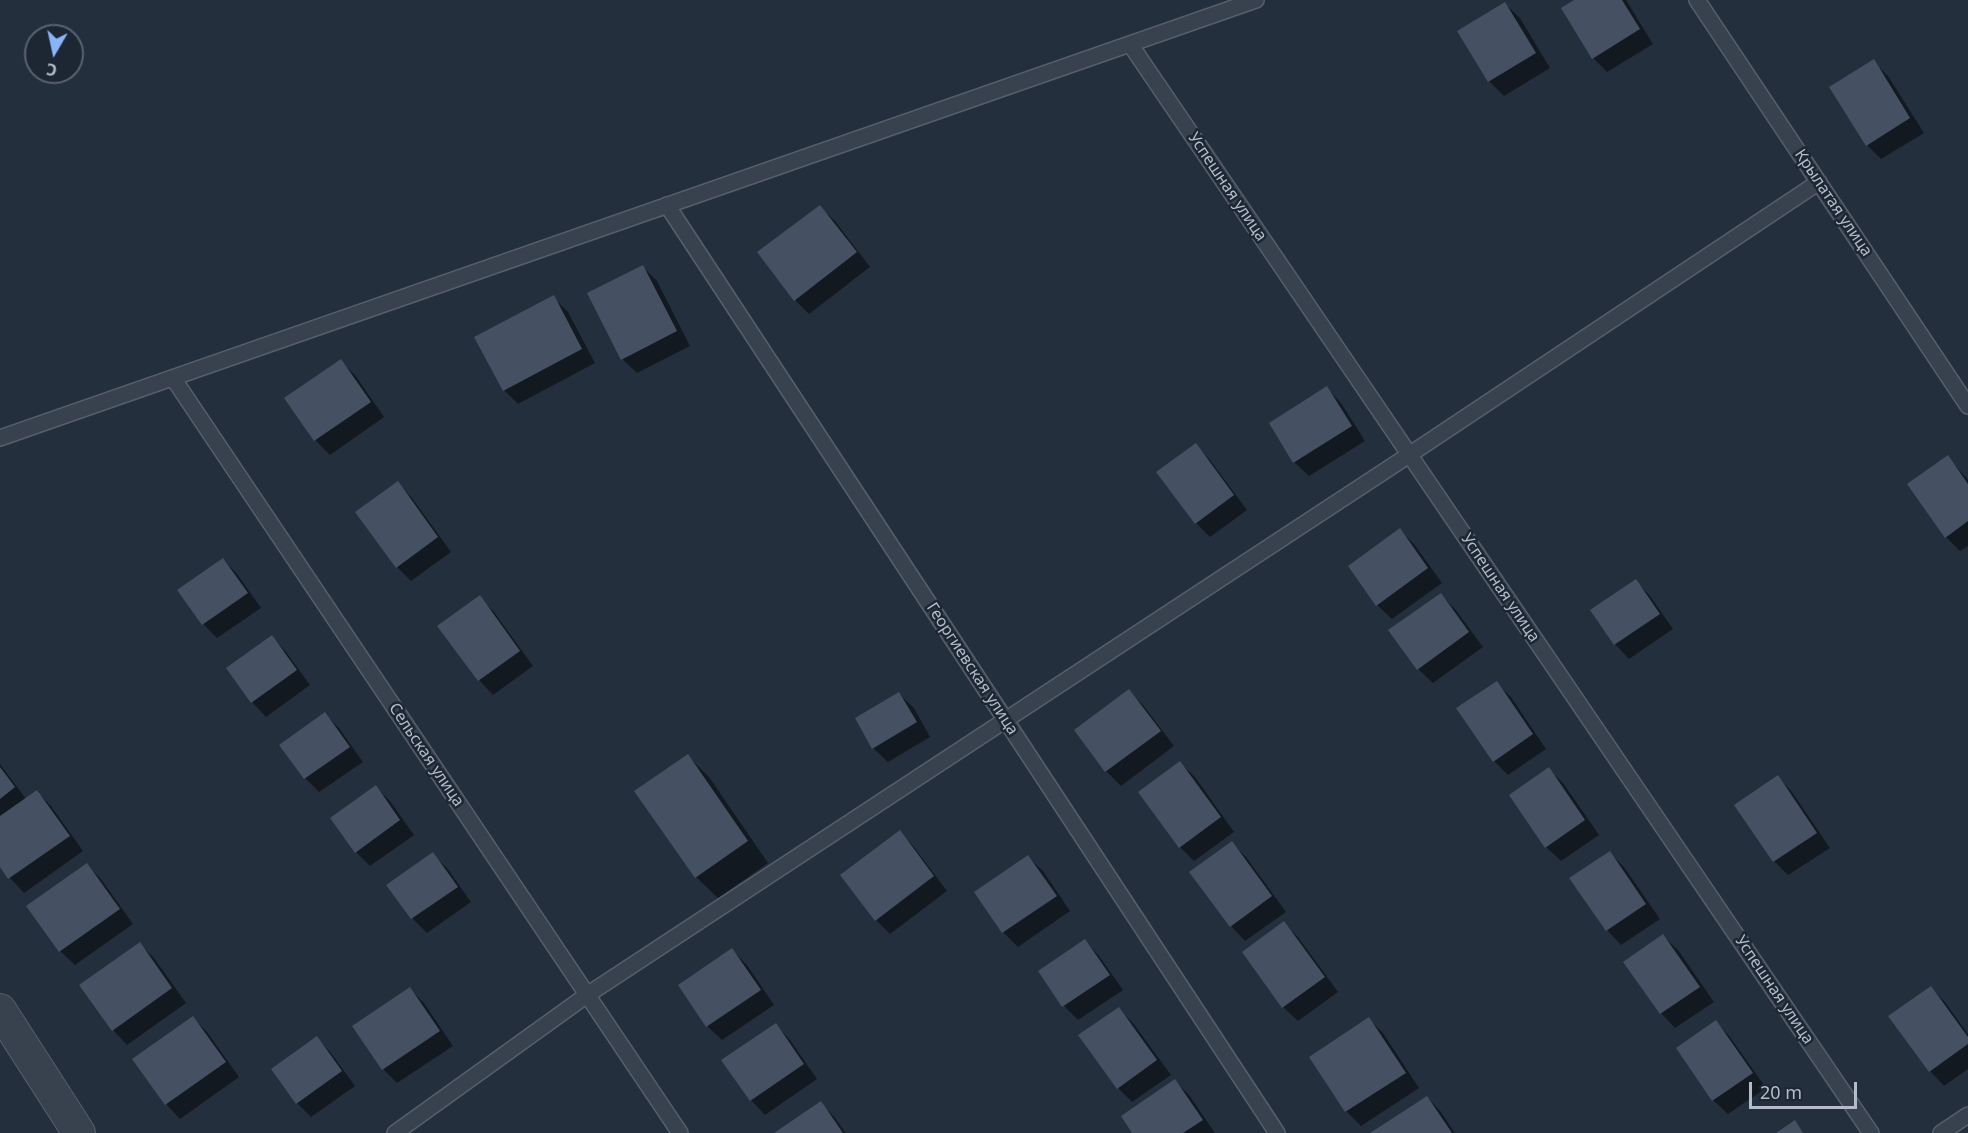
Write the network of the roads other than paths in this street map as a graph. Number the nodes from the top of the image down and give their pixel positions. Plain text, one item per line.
1 (1256, 0) edge
2 (1697, 0) edge
3 (1130, 44) junction
4 (1819, 182) junction
5 (667, 205) junction
6 (173, 378) junction
7 (1968, 406) edge
8 (0, 438) edge
9 (1409, 455) junction
10 (1005, 720) junction
11 (587, 995) junction
12 (0, 1010) edge
13 (1968, 1115) edge
14 (79, 1133) edge
15 (395, 1133) edge
16 (680, 1133) edge
17 (1277, 1133) edge
18 (1871, 1133) edge
19 (1941, 1133) edge

1 - 3 lane
2 - 4 lane, Крылатая улица
3 - 5 lane
3 - 9 lane, Успешная улица
4 - 7 lane, Крылатая улица
4 - 9 lane
5 - 6 lane
5 - 10 lane, Георгиевская улица
6 - 8 lane
6 - 11 lane, Сельская улица
9 - 10 lane
9 - 18 lane, Успешная улица
10 - 11 lane
10 - 17 lane, Георгиевская улица
11 - 15 lane
11 - 16 lane, Сельская улица
12 - 14 street
13 - 19 lane

